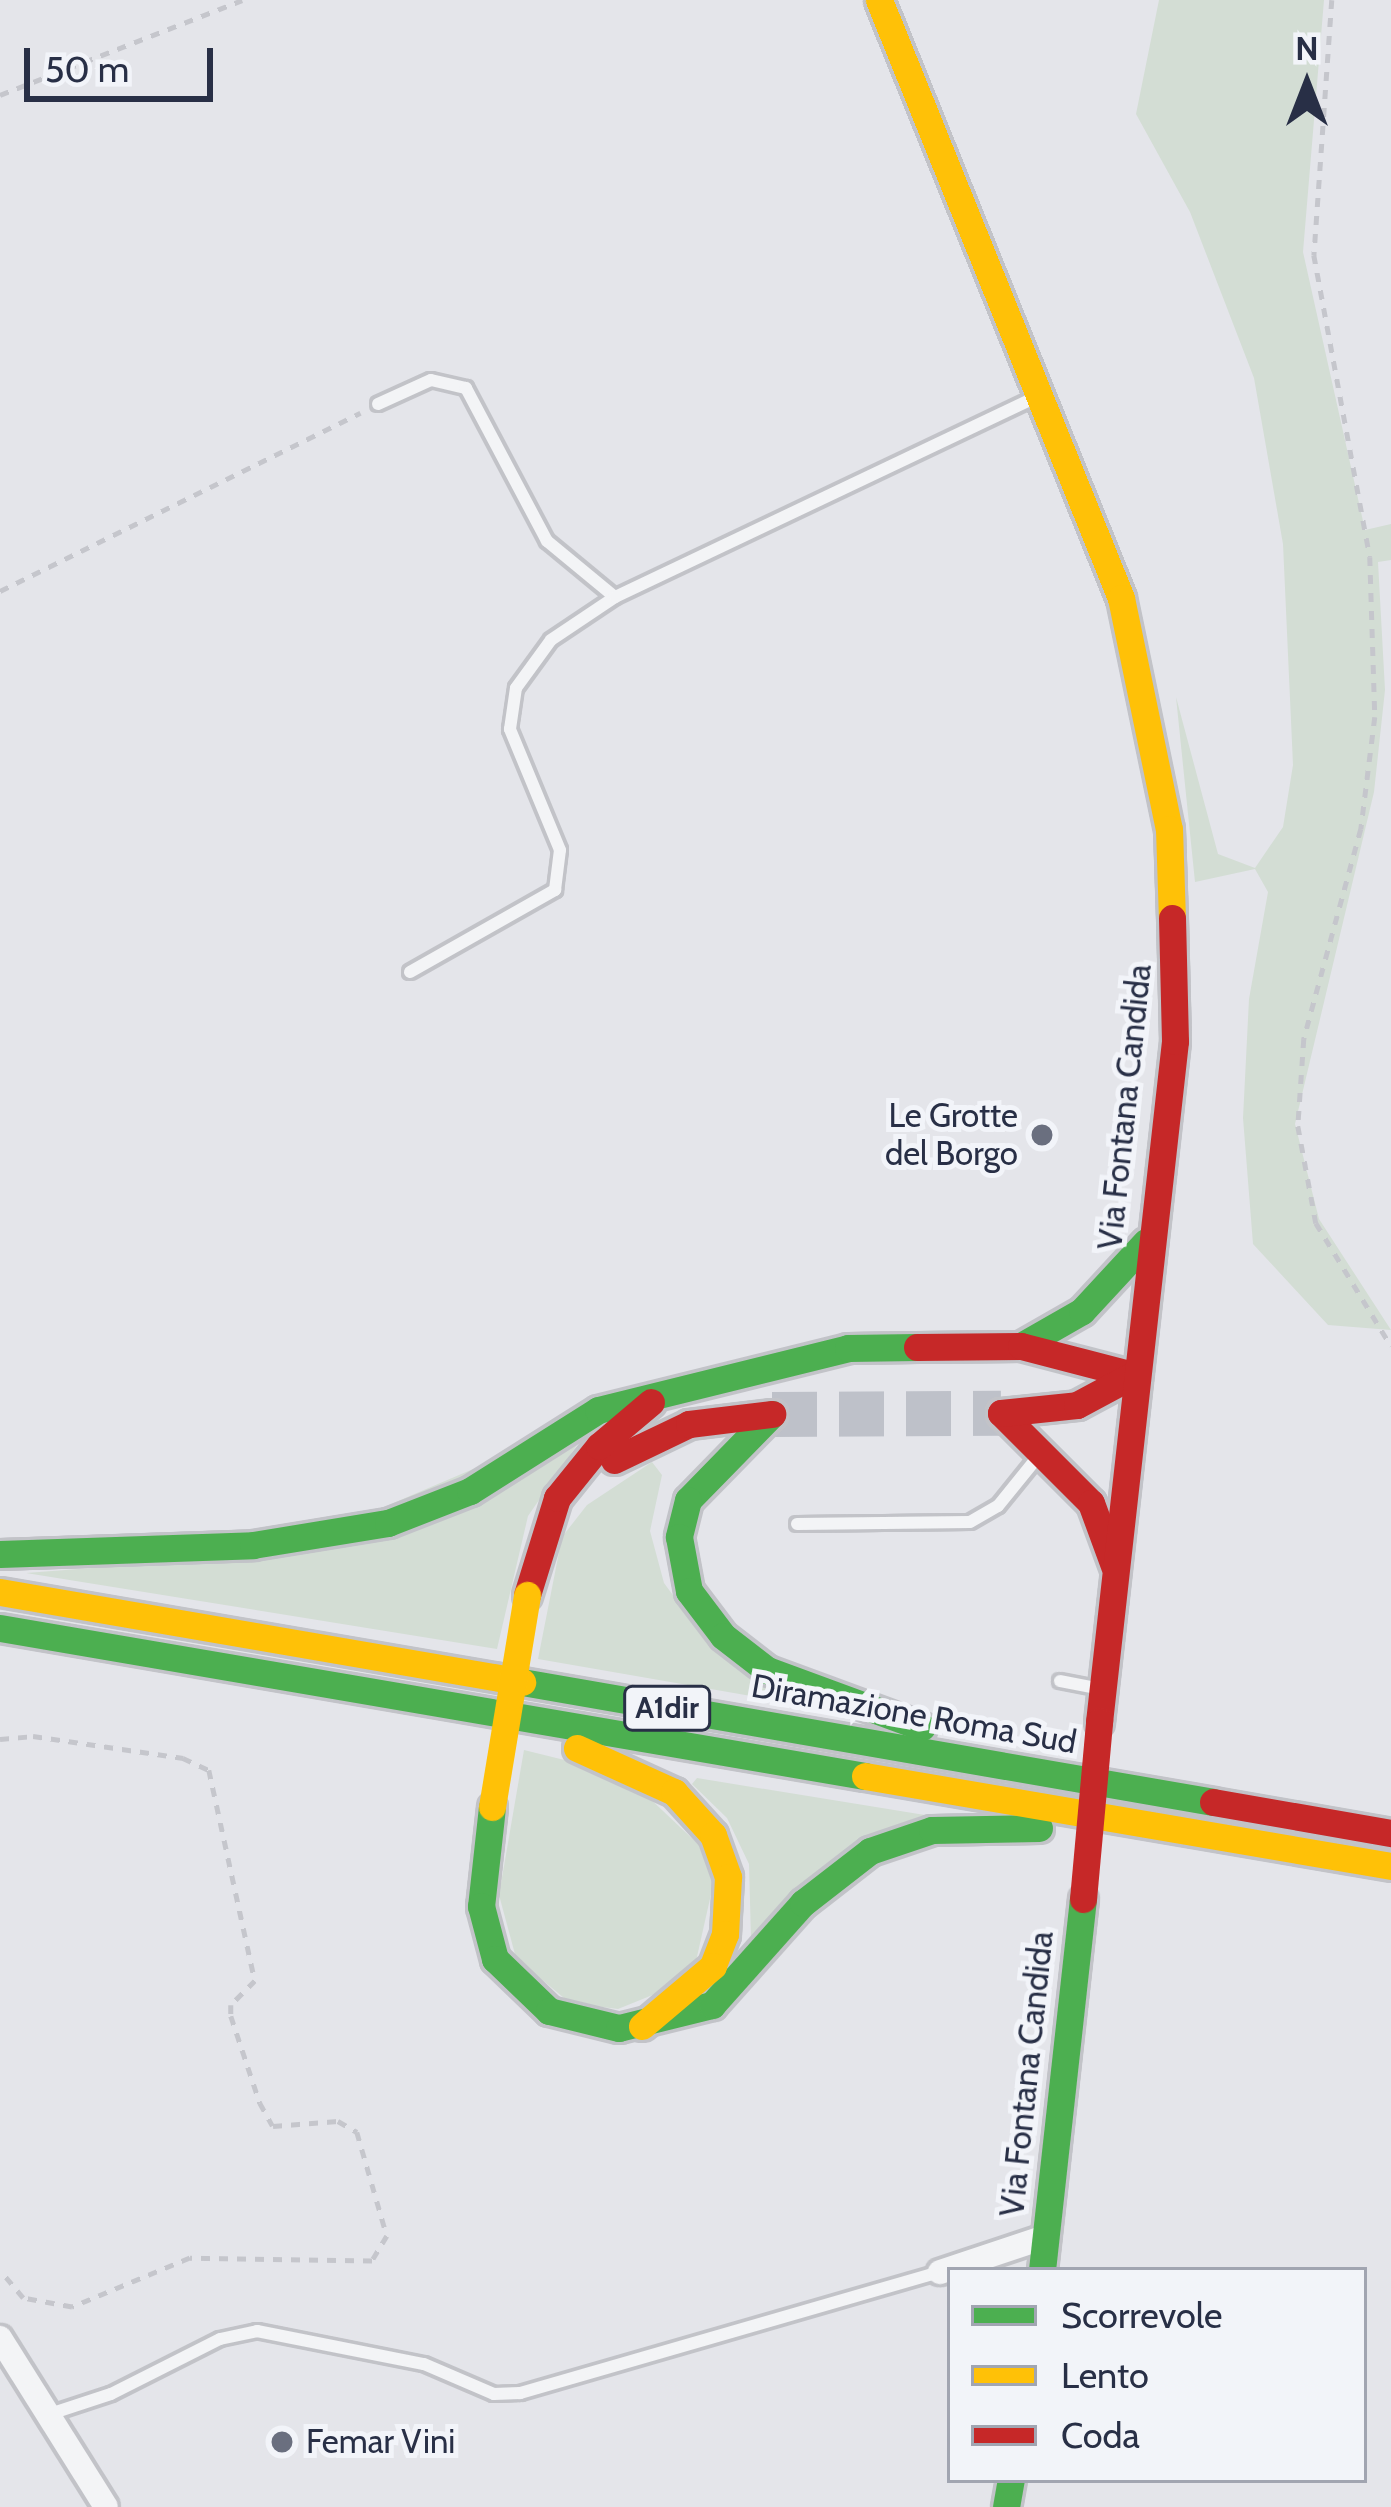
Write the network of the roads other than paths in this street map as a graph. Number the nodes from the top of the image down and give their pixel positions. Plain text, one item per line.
1 (879, 0) edge
2 (1042, 394) junction
3 (378, 404) road end
4 (615, 597) junction
5 (410, 972) dead end
6 (1146, 1242) junction
7 (1021, 1346) junction
8 (1133, 1375) junction
9 (662, 1392) junction
10 (1044, 1449) junction
11 (557, 1498) junction
12 (797, 1524) dead end
13 (0, 1554) edge
14 (1114, 1566) junction
15 (0, 1592) edge
16 (0, 1628) edge
17 (81, 1642) junction
18 (1060, 1681) dead end
19 (1102, 1689) junction
20 (1142, 1823) junction
21 (1334, 1823) junction
22 (1391, 1833) edge
23 (1391, 1866) edge
24 (642, 2026) junction
25 (1045, 2236) junction
26 (955, 2267) edge
27 (1042, 2267) edge
28 (947, 2270) edge
29 (940, 2272) joint
30 (0, 2338) edge
31 (50, 2414) junction
32 (106, 2507) edge

1 - 2 main road, Via Fontana Candida
2 - 4 lane
2 - 6 main road, Via Fontana Candida
3 - 4 lane
4 - 5 lane
6 - 7 main road
6 - 8 main road, Via Fontana Candida
7 - 8 main road
7 - 9 main road
8 - 10 main road
8 - 14 main road, Via Fontana Candida
9 - 11 main road
9 - 13 main road
10 - 12 lane
10 - 14 main road
11 - 21 main road
11 - 24 main road, bridge
14 - 19 main road, Via Fontana Candida
15 - 21 main road, Diramazione Roma Sud / A1dir
16 - 17 main road, Diramazione Roma Sud / A1dir
17 - 20 main road, Diramazione Roma Sud / A1dir
17 - 24 main road
18 - 19 lane
19 - 25 main road, Via Fontana Candida, bridge
20 - 23 main road, Diramazione Roma Sud / A1dir
20 - 24 main road
21 - 22 main road, Diramazione Roma Sud / A1dir
25 - 26 street
25 - 27 main road, Via Fontana Candida
28 - 29 street
29 - 31 lane
30 - 31 street
31 - 32 street

